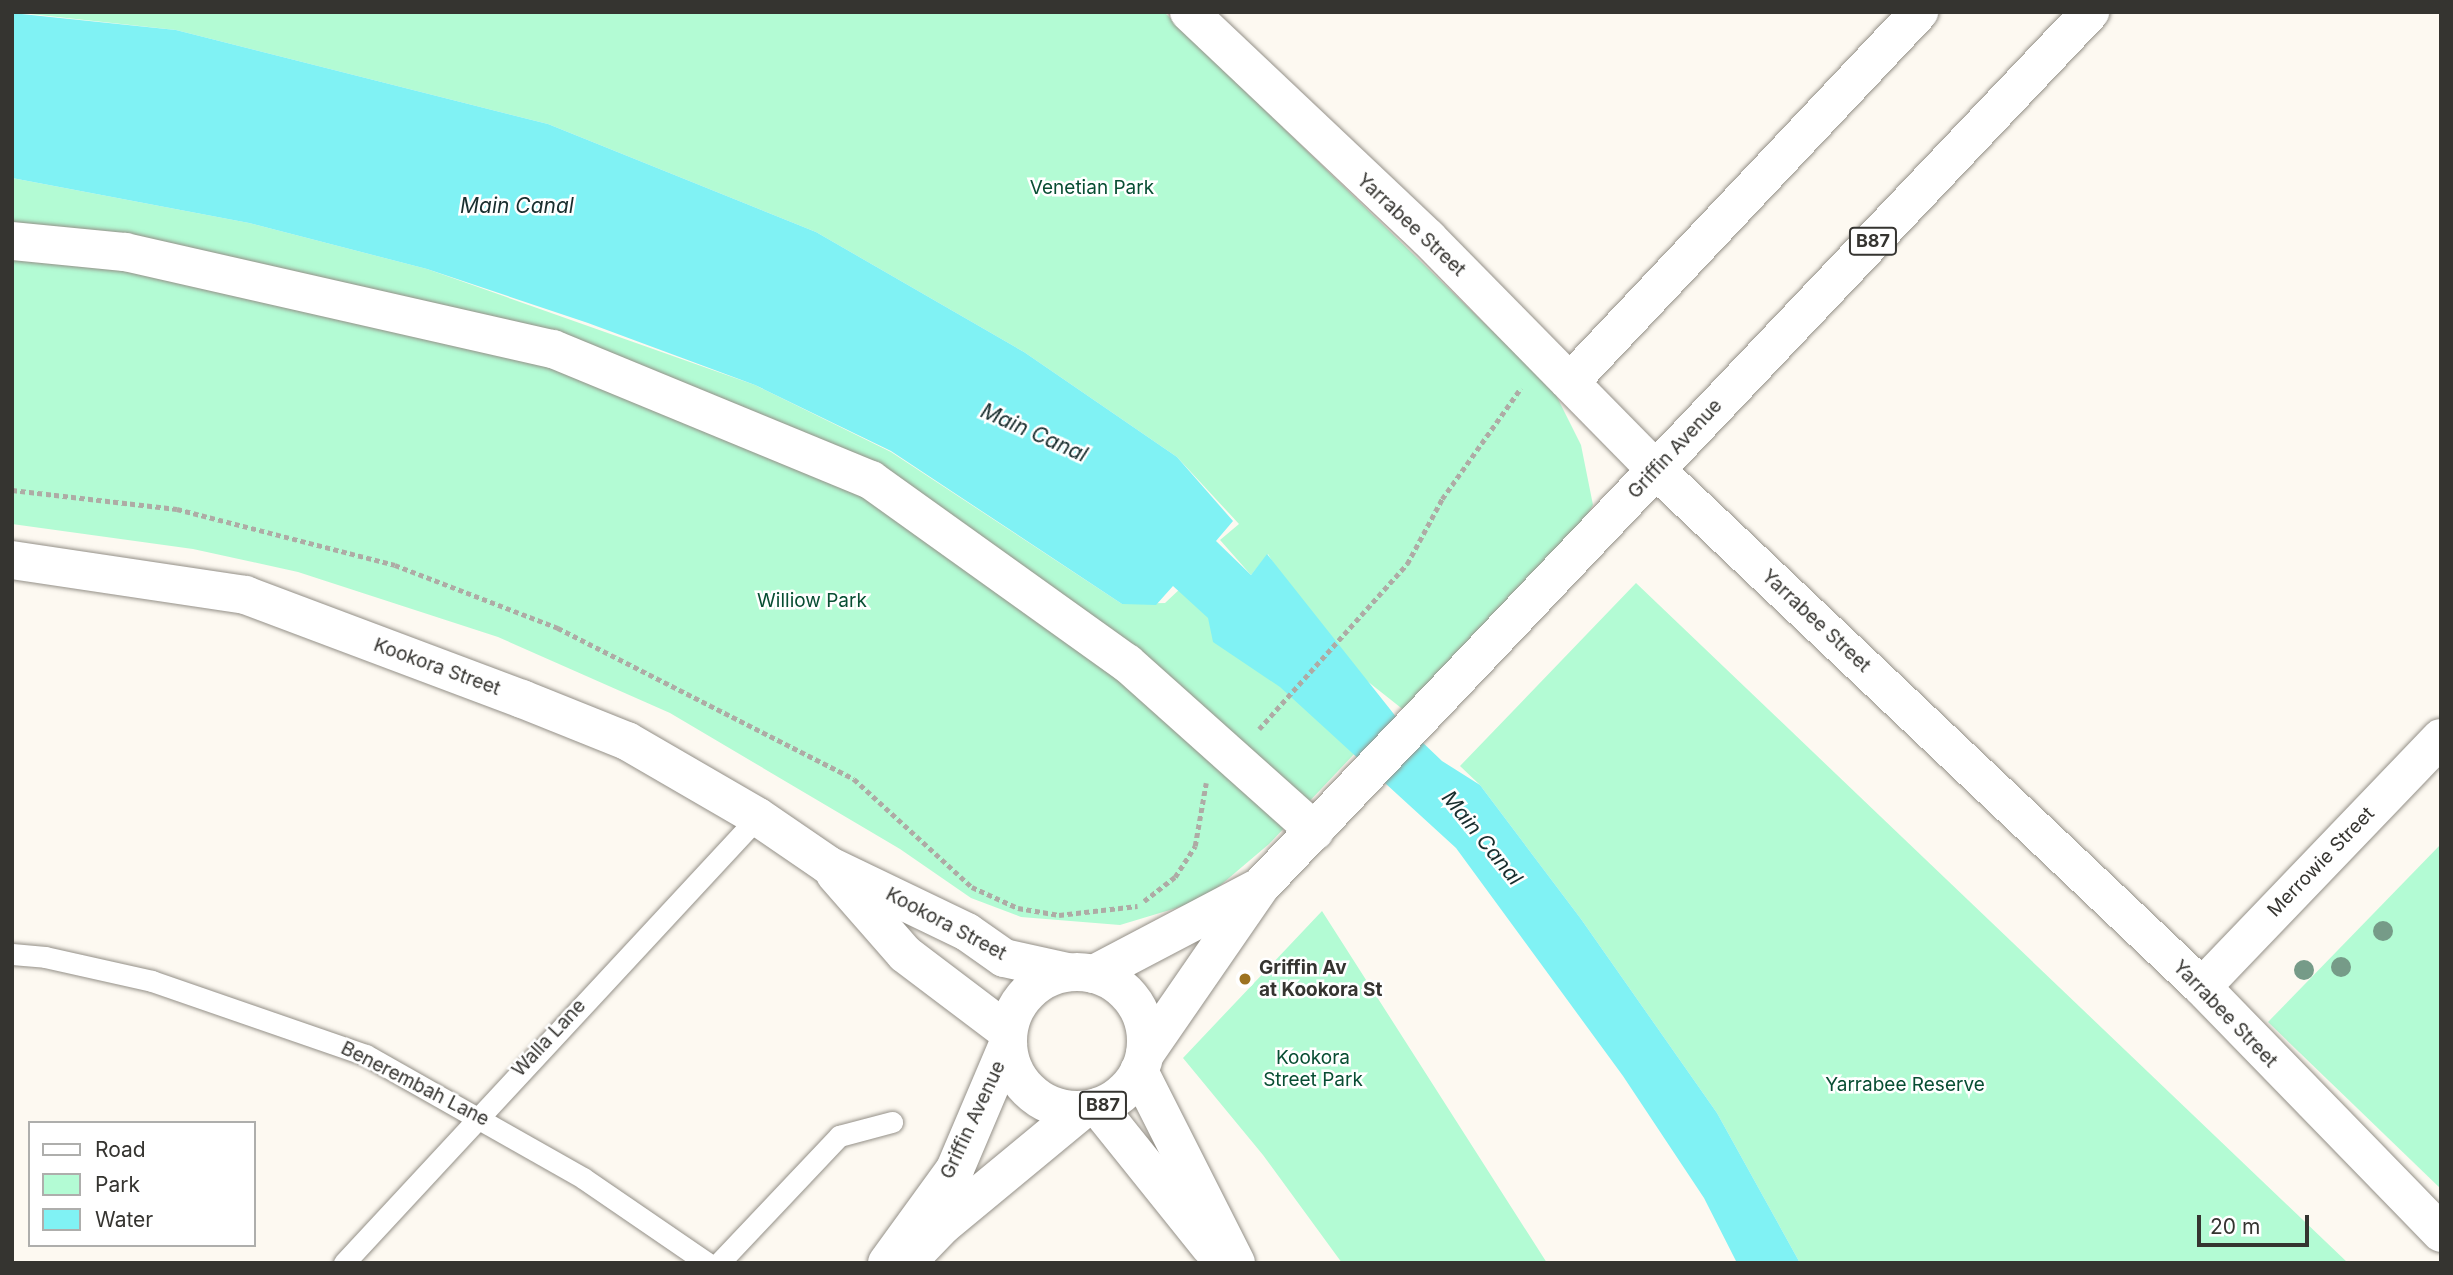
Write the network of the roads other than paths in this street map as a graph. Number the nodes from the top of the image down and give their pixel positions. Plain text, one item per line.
1 (1189, 12) edge
2 (1919, 12) edge
3 (2090, 12) edge
4 (12, 241) edge
5 (1558, 369) junction
6 (1655, 469) junction
7 (12, 560) edge
8 (2441, 738) edge
9 (758, 817) junction
10 (1315, 831) junction
11 (828, 865) junction
12 (1261, 886) junction
13 (12, 954) edge
14 (1081, 973) junction
15 (2202, 987) junction
16 (1008, 1038) junction
17 (1142, 1063) junction
18 (1090, 1109) junction
19 (477, 1114) junction
20 (892, 1122) dead end
21 (2441, 1233) edge
22 (344, 1263) edge
23 (706, 1263) edge
24 (719, 1263) edge
25 (887, 1263) edge
26 (907, 1263) edge
27 (1222, 1263) edge
28 (1236, 1263) edge

1 - 5 street, Yarrabee Street
2 - 5 street
3 - 6 street, Griffin Avenue / B87
4 - 10 street
5 - 6 street, Yarrabee Street
6 - 10 street, Griffin Avenue / B87
6 - 15 street, Yarrabee Street
7 - 9 street, Kookora Street
8 - 15 street, Merrowie Street
9 - 11 street, Kookora Street
9 - 19 lane, Walla Lane
10 - 12 street, Griffin Avenue / B87
11 - 14 street, Kookora Street
11 - 16 street, Kookora Street
12 - 14 street, Griffin Avenue / B87
12 - 17 street, Griffin Avenue / B87
13 - 19 lane, Benerembah Lane
14 - 16 street, B87
14 - 17 street
15 - 21 street, Yarrabee Street
16 - 18 street, B87
16 - 25 street, Griffin Avenue / B87
17 - 18 street, B87
17 - 28 street
18 - 26 street, Griffin Avenue / B87
18 - 27 street
19 - 22 lane, Walla Lane
19 - 23 lane, Benerembah Lane
20 - 24 lane

